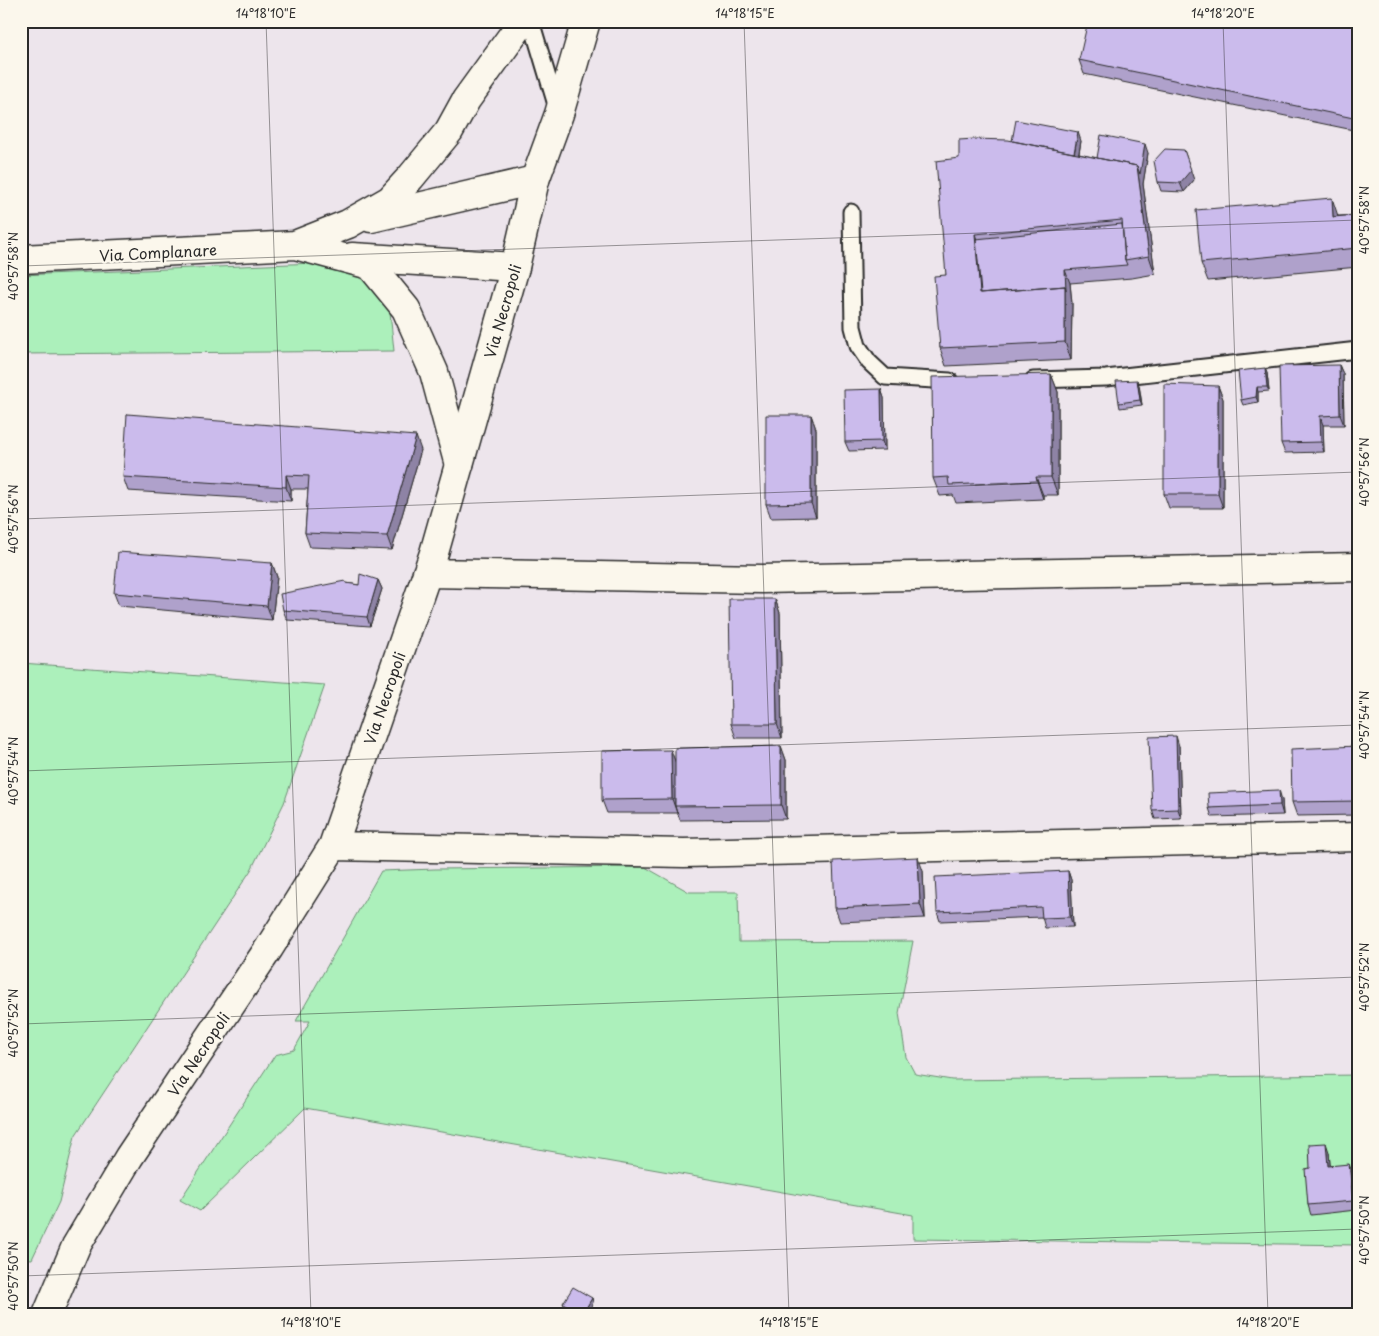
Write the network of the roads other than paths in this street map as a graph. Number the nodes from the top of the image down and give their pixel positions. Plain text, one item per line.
1 (523, 21) edge
2 (531, 21) edge
3 (586, 21) edge
4 (559, 114) junction
5 (535, 180) junction
6 (851, 212) dead end
7 (348, 224) junction
8 (295, 244) junction
9 (341, 257) junction
10 (21, 259) edge
11 (515, 267) junction
12 (1358, 350) edge
13 (1021, 380) edge
14 (965, 382) edge
15 (459, 465) junction
16 (1358, 567) edge
17 (427, 574) junction
18 (1358, 837) edge
19 (333, 846) junction
20 (47, 1315) edge

1 - 7 street
2 - 4 lane
3 - 4 street, Via Necropoli
4 - 5 street, Via Necropoli
5 - 7 street
5 - 11 street, Via Necropoli
6 - 14 lane
7 - 8 street
8 - 9 street
8 - 10 street, Via Complanare
9 - 11 street
9 - 15 street
11 - 15 street, Via Necropoli
12 - 13 lane
15 - 17 street, Via Necropoli
16 - 17 street
17 - 19 street, Via Necropoli
18 - 19 street
19 - 20 street, Via Necropoli

